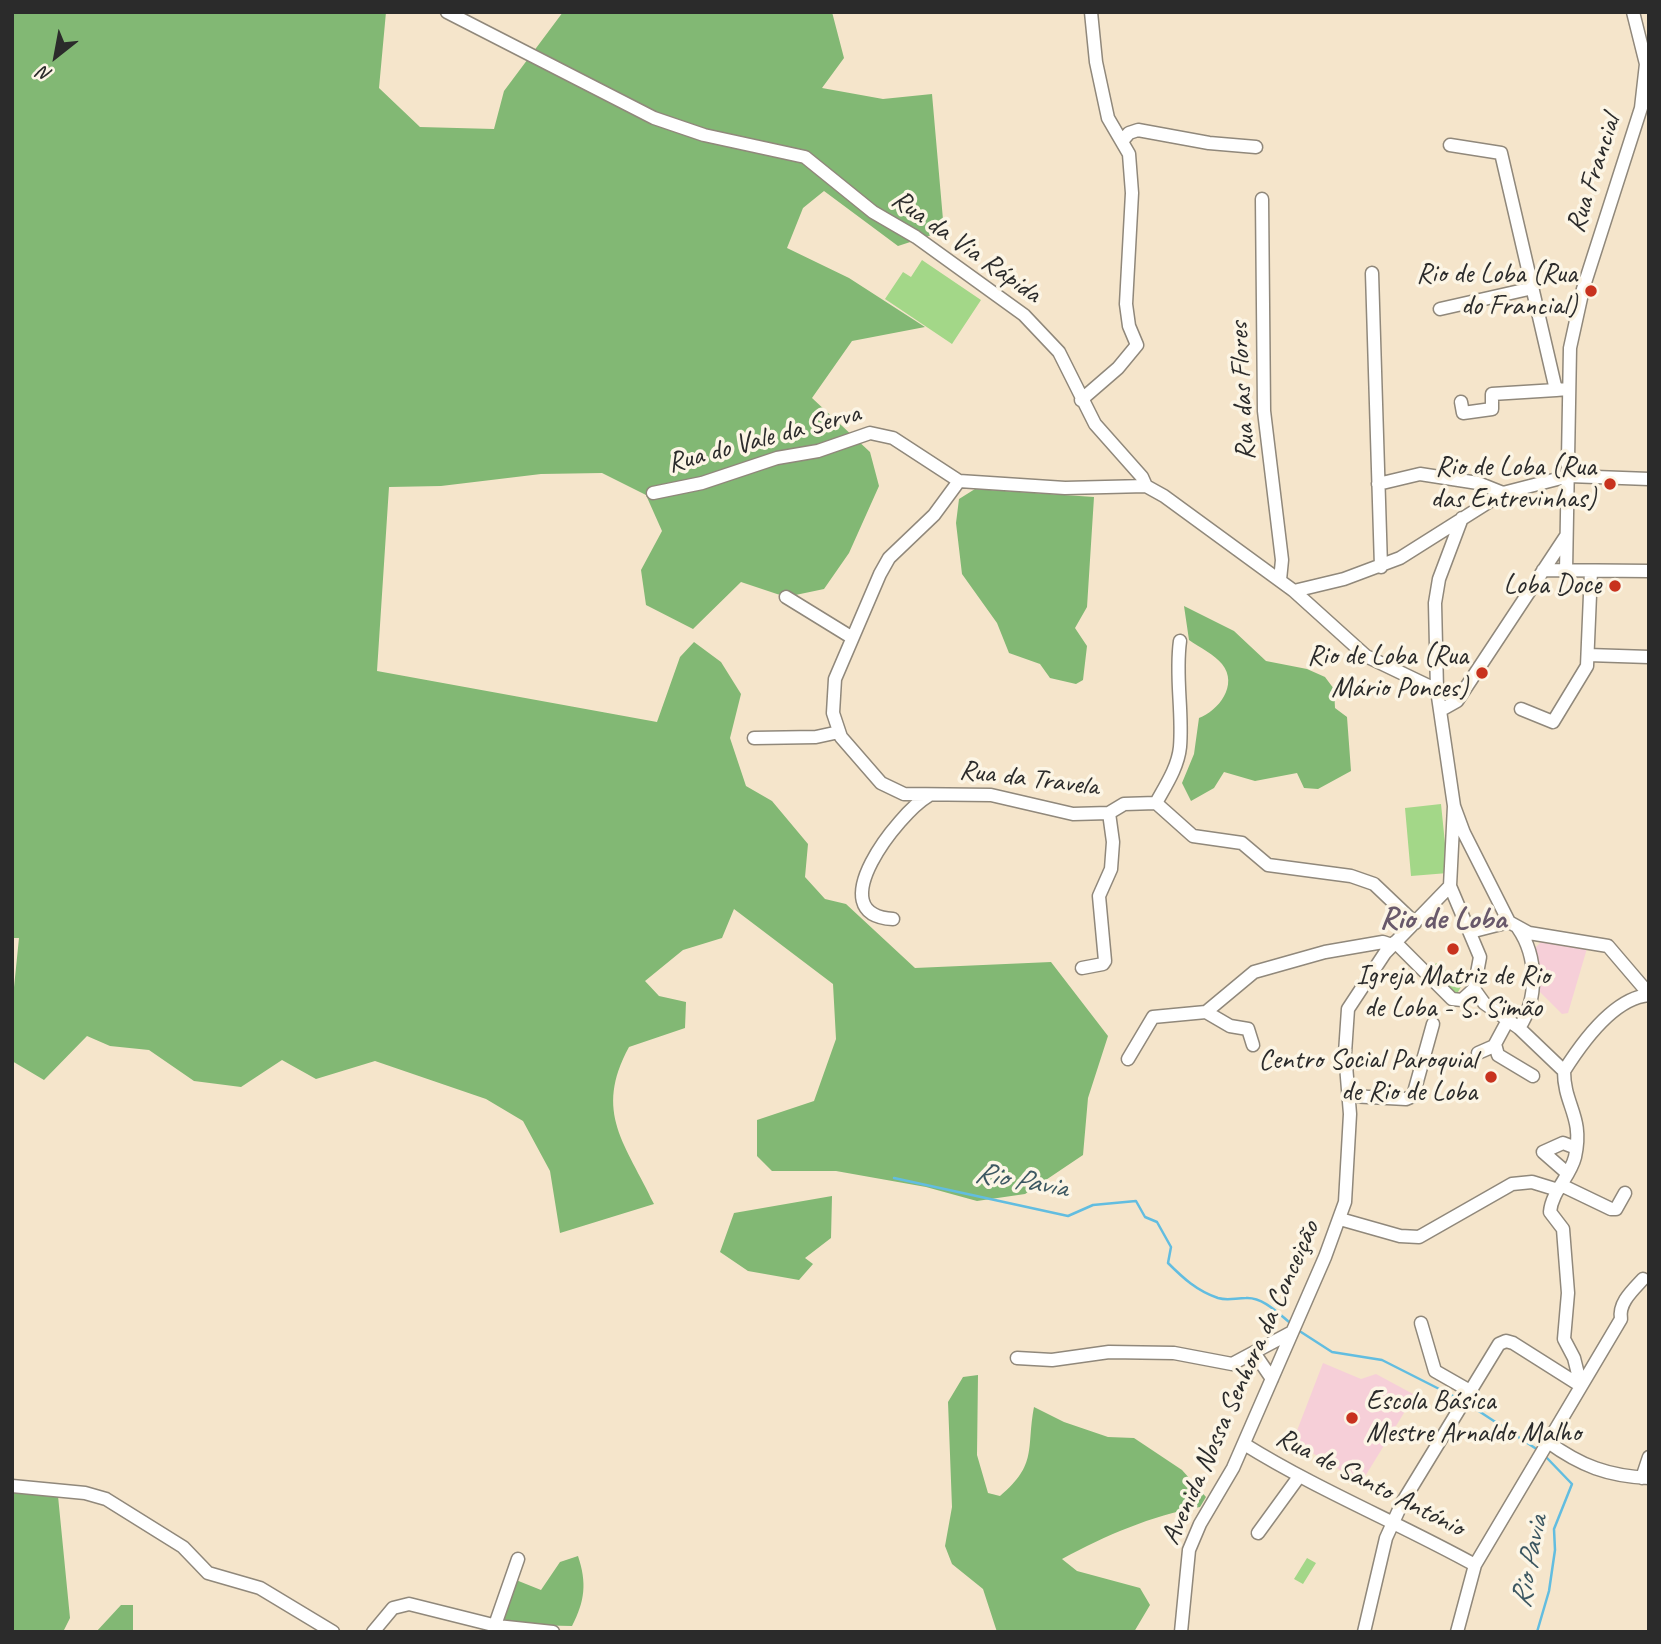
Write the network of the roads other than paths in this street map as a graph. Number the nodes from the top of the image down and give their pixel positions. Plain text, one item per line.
1 (447, 12) edge
2 (1091, 12) edge
3 (1633, 12) edge
4 (1645, 108) edge
5 (1123, 140) junction
6 (1450, 145) dead end
7 (1256, 147) dead end
8 (1262, 199) dead end
9 (1371, 273) dead end
10 (1533, 288) junction
11 (1440, 309) dead end
12 (1562, 390) junction
13 (1081, 400) junction
14 (1461, 402) dead end
15 (1569, 476) junction
16 (1649, 479) edge
17 (959, 481) junction
18 (1378, 484) junction
19 (1146, 486) junction
20 (653, 493) dead end
21 (1503, 493) junction
22 (1462, 519) junction
23 (1567, 536) junction
24 (1381, 567) junction
25 (1543, 570) junction
26 (1566, 571) junction
27 (1591, 571) junction
28 (1649, 571) edge
29 (1280, 580) junction
30 (1294, 591) junction
31 (786, 597) dead end
32 (851, 637) junction
33 (1180, 641) dead end
34 (1588, 655) junction
35 (1649, 657) edge
36 (1437, 690) junction
37 (1521, 709) dead end
38 (1441, 710) junction
39 (839, 732) junction
40 (754, 738) dead end
41 (931, 794) junction
42 (1156, 803) junction
43 (1109, 813) junction
44 (1458, 834) junction
45 (1450, 886) junction
46 (893, 919) dead end
47 (1415, 923) junction
48 (1513, 925) junction
49 (1470, 932) junction
50 (1394, 944) junction
51 (1082, 968) dead end
52 (1474, 989) junction
53 (1649, 995) edge
54 (1206, 1012) junction
55 (1433, 1024) dead end
56 (1513, 1024) junction
57 (1495, 1044) junction
58 (1253, 1045) dead end
59 (1478, 1053) dead end
60 (1128, 1059) dead end
61 (1564, 1072) junction
62 (1533, 1076) dead end
63 (1350, 1096) junction
64 (1576, 1148) junction
65 (1562, 1182) junction
66 (1625, 1193) dead end
67 (1340, 1219) junction
68 (1643, 1279) dead end
69 (1421, 1323) dead end
70 (1292, 1332) junction
71 (1255, 1354) junction
72 (1017, 1359) dead end
73 (1272, 1379) junction
74 (1581, 1386) junction
75 (1469, 1391) junction
76 (1244, 1444) junction
77 (1544, 1450) junction
78 (1649, 1457) edge
79 (1298, 1478) junction
80 (1645, 1478) edge
81 (12, 1486) edge
82 (1394, 1522) junction
83 (1258, 1533) dead end
84 (518, 1559) dead end
85 (1475, 1565) junction
86 (495, 1625) junction
87 (333, 1632) edge
88 (373, 1632) edge
89 (553, 1632) edge
90 (1181, 1632) edge
91 (1364, 1632) edge
92 (1457, 1632) edge

1 - 13 street, Rua da Via Rápida
2 - 5 street
3 - 4 street, Rua Francial
4 - 12 street, Rua Francial
5 - 7 street
5 - 13 street
6 - 10 street
8 - 29 street, Rua das Flores
9 - 18 street
10 - 11 street
10 - 12 street
12 - 14 street
12 - 15 street, Rua Francial
13 - 19 street, Rua da Via Rápida
15 - 16 street
15 - 21 street
15 - 23 street, Rua Francial
17 - 19 street
17 - 20 street, Rua do Vale da Serva
17 - 32 street
18 - 21 street
18 - 24 street
19 - 29 street, Rua da Via Rápida
21 - 22 street
22 - 24 street
22 - 36 street
23 - 25 street
23 - 26 street, Rua Francial
24 - 30 street
25 - 26 street
25 - 38 street
26 - 27 street
27 - 28 street
27 - 34 street
29 - 30 street, Rua da Via Rápida
30 - 36 street, Rua da Via Rápida
31 - 32 street
32 - 39 street
33 - 42 street
34 - 35 street
34 - 37 street
36 - 38 street
38 - 44 street
39 - 40 street
39 - 41 street, Rua da Travela
41 - 43 street, Rua da Travela
41 - 46 street
42 - 43 street, Rua da Travela
42 - 47 street
43 - 51 street
44 - 45 street
44 - 48 street
45 - 47 street, Avenida Nossa Senhora da Conceição
45 - 49 street
47 - 50 street, Avenida Nossa Senhora da Conceição
48 - 49 street
48 - 53 street
48 - 56 street
49 - 52 street
50 - 52 street
50 - 54 street
50 - 63 street, Avenida Nossa Senhora da Conceição
52 - 56 street
53 - 61 street
54 - 58 street
54 - 60 street
55 - 63 street
56 - 57 street
56 - 61 street
57 - 59 street
57 - 62 street
61 - 64 street
63 - 67 street, Avenida Nossa Senhora da Conceição
64 - 65 street
64 - 65 street
65 - 66 street
65 - 67 street
65 - 74 street
67 - 70 street, Avenida Nossa Senhora da Conceição
68 - 74 street
69 - 75 street
70 - 71 street
70 - 73 street, Avenida Nossa Senhora da Conceição
71 - 72 street
71 - 73 street
73 - 76 street, Avenida Nossa Senhora da Conceição
74 - 75 street
74 - 77 street
75 - 82 street
76 - 79 street, Rua de Santo António
76 - 90 street, Avenida Nossa Senhora da Conceição
77 - 80 street
77 - 85 street
78 - 80 street
79 - 82 street, Rua de Santo António
79 - 83 street
81 - 87 street
82 - 85 street, Rua de Santo António
82 - 91 street
84 - 86 street
85 - 92 street
86 - 88 street
86 - 89 street

